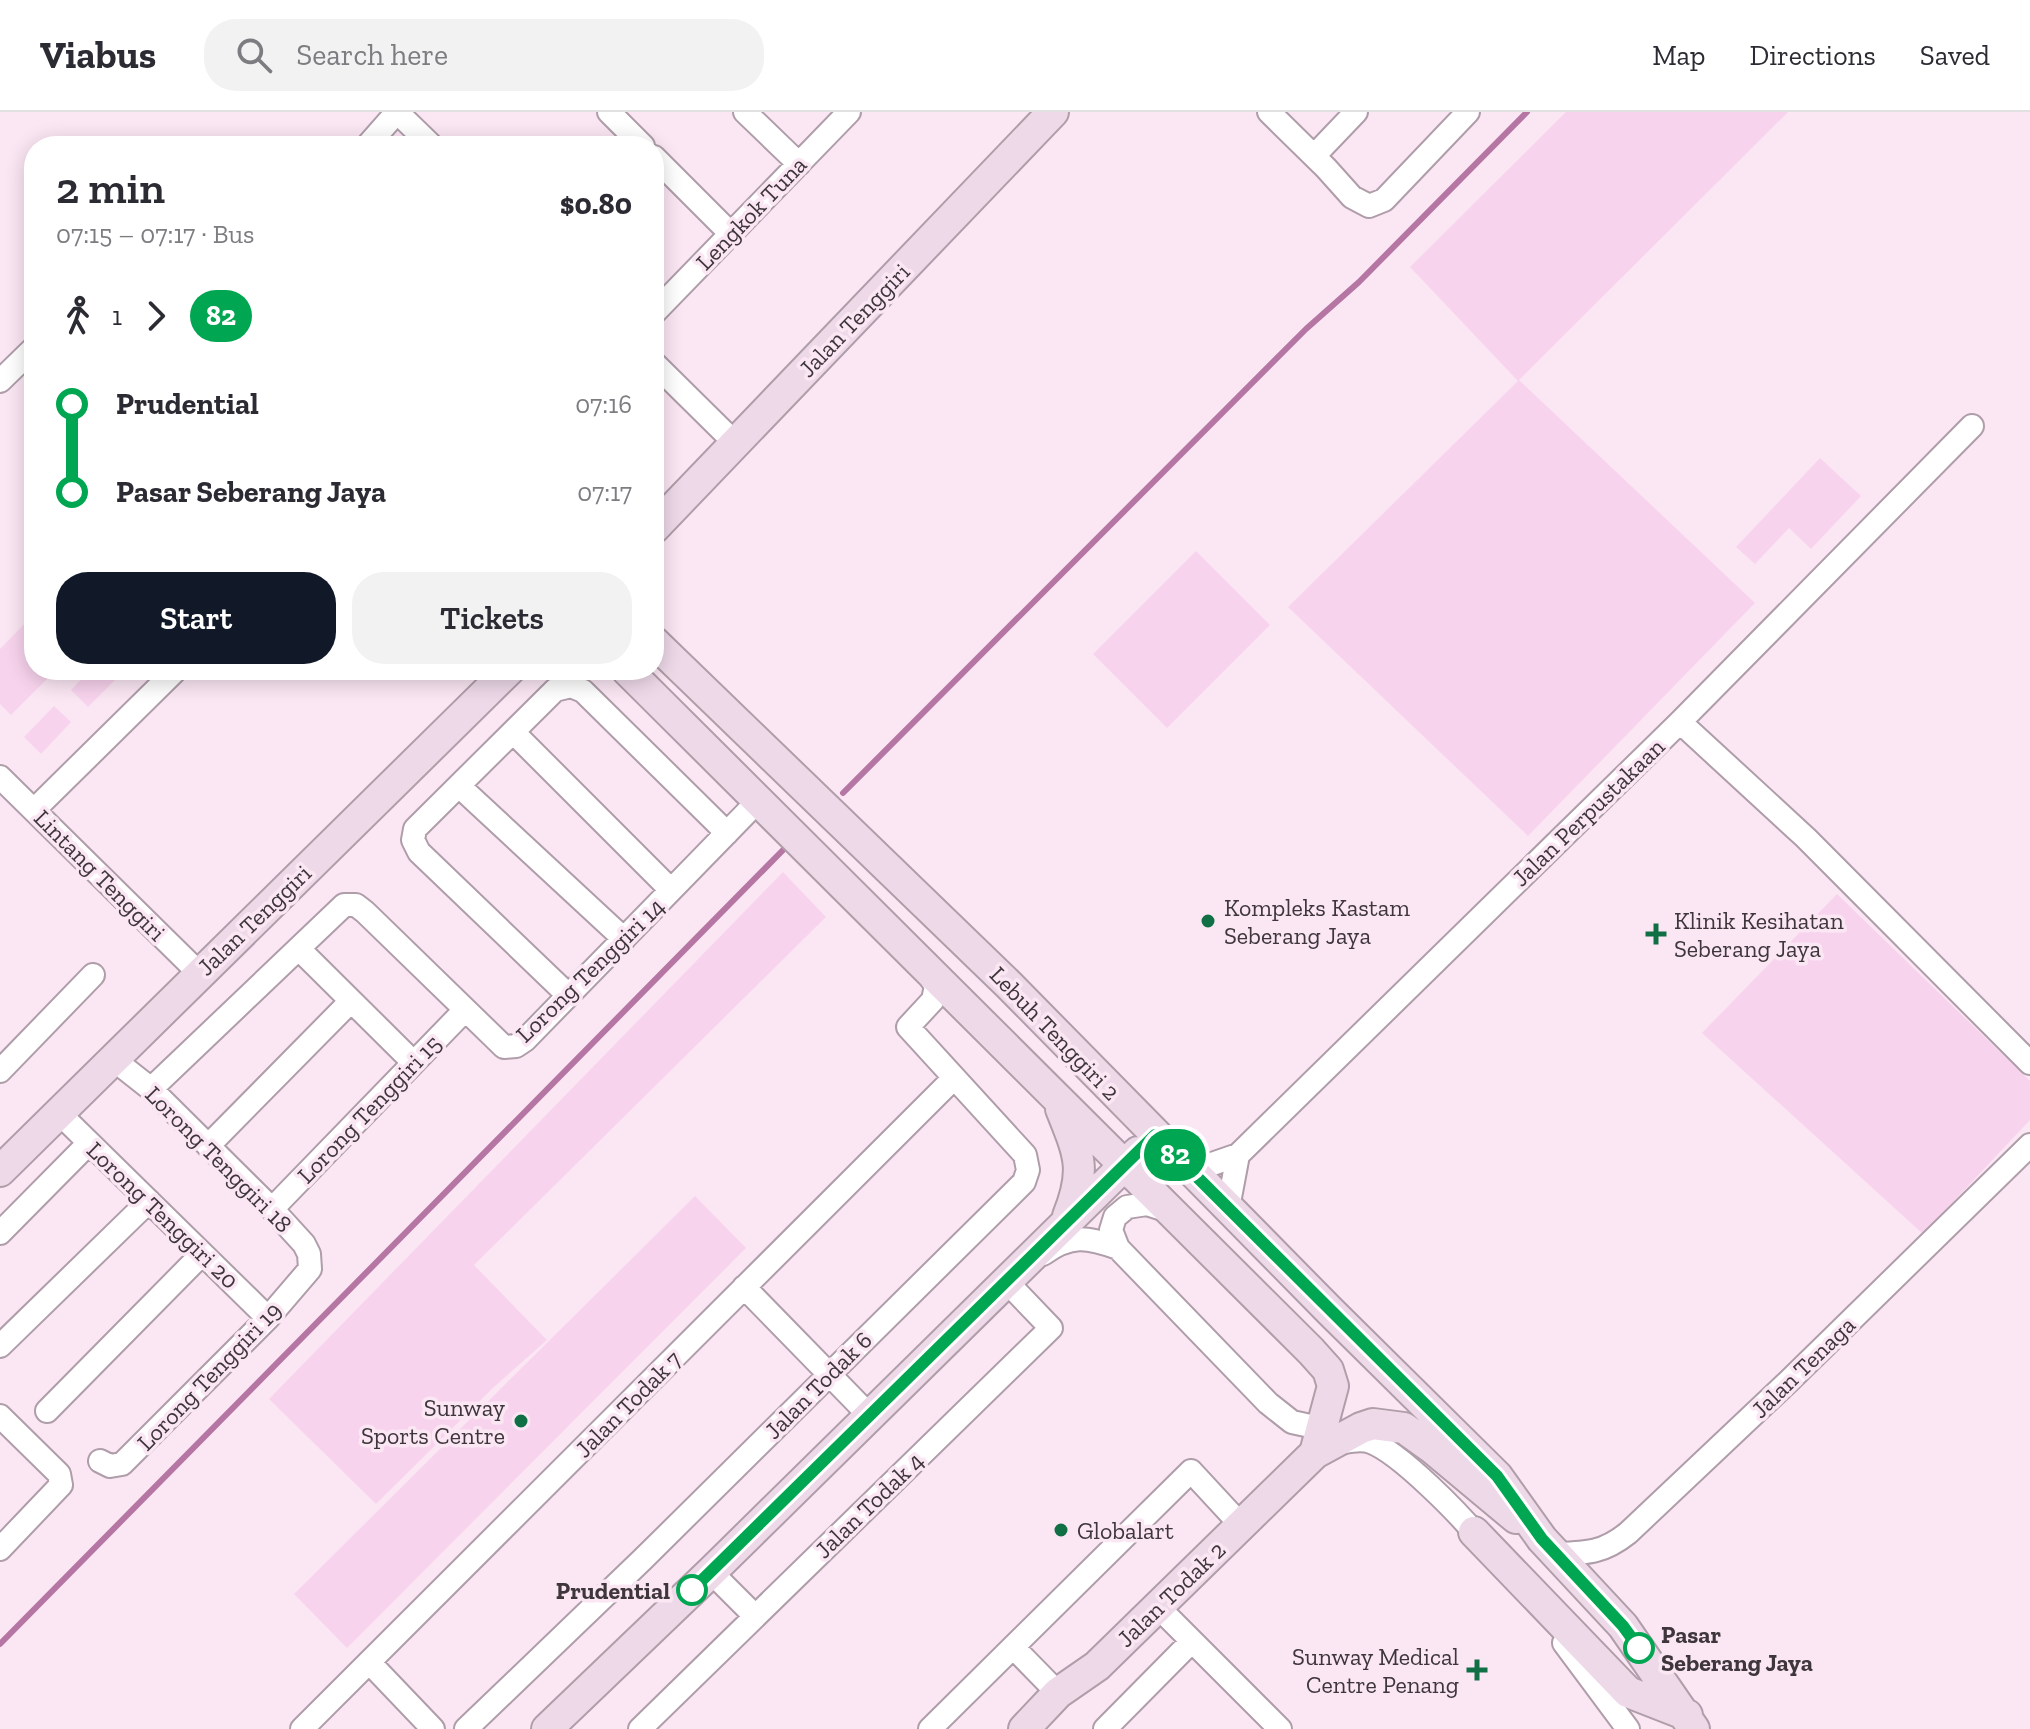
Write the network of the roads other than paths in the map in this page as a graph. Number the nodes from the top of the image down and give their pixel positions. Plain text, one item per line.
1 (397, 112) edge
2 (609, 112) edge
3 (745, 112) edge
4 (849, 112) edge
5 (1053, 112) edge
6 (1269, 112) edge
7 (1356, 112) edge
8 (1468, 112) edge
9 (376, 136) edge
10 (422, 136) edge
11 (633, 136) edge
12 (1314, 156) junction
13 (799, 164) junction
14 (664, 167) edge
15 (731, 234) junction
16 (664, 303) edge
17 (24, 364) edge
18 (664, 373) edge
19 (0, 381) edge
20 (1972, 426) dead end
21 (736, 444) junction
22 (687, 495) junction
23 (664, 518) edge
24 (664, 529) edge
25 (664, 652) edge
26 (166, 680) edge
27 (503, 680) edge
28 (636, 680) edge
29 (1680, 722) junction
30 (513, 732) junction
31 (0, 777) edge
32 (459, 786) junction
33 (758, 801) junction
34 (34, 810) junction
35 (727, 833) junction
36 (671, 890) junction
37 (624, 939) junction
38 (299, 949) junction
39 (921, 962) junction
40 (200, 974) junction
41 (93, 975) dead end
42 (1009, 985) junction
43 (568, 995) junction
44 (350, 1002) junction
45 (465, 1010) junction
46 (113, 1059) junction
47 (413, 1062) junction
48 (2030, 1063) edge
49 (0, 1071) edge
50 (954, 1078) junction
51 (151, 1089) junction
52 (1056, 1096) junction
53 (59, 1113) junction
54 (1091, 1132) junction
55 (1155, 1135) junction
56 (89, 1143) junction
57 (2030, 1145) edge
58 (208, 1146) junction
59 (1238, 1155) junction
60 (1125, 1164) junction
61 (0, 1171) edge
62 (1192, 1171) junction
63 (149, 1201) junction
64 (1228, 1208) junction
65 (272, 1209) junction
66 (1173, 1213) junction
67 (1066, 1220) junction
68 (0, 1233) edge
69 (1118, 1248) junction
70 (202, 1254) junction
71 (310, 1269) joint
72 (1005, 1280) junction
73 (744, 1287) junction
74 (268, 1318) junction
75 (0, 1346) edge
76 (829, 1374) junction
77 (47, 1411) dead end
78 (869, 1415) junction
79 (0, 1416) edge
80 (1322, 1442) junction
81 (100, 1461) dead end
82 (1241, 1525) junction
83 (1474, 1532) joint
84 (1549, 1546) junction
85 (0, 1549) edge
86 (711, 1572) junction
87 (1158, 1607) junction
88 (755, 1616) junction
89 (1557, 1625) junction
90 (1192, 1641) junction
91 (1013, 1647) junction
92 (369, 1662) junction
93 (1088, 1674) junction
94 (1058, 1693) junction
95 (1691, 1722) edge
96 (302, 1729) edge
97 (433, 1729) edge
98 (466, 1729) edge
99 (547, 1729) edge
100 (640, 1729) edge
101 (930, 1729) edge
102 (1024, 1729) edge
103 (1044, 1729) edge
104 (1105, 1729) edge
105 (1280, 1729) edge
106 (1628, 1729) edge

1 - 9 street
1 - 10 street
2 - 11 street
3 - 13 street
4 - 13 street, Lengkok Tuna
5 - 21 street, Jalan Tenggiri
6 - 12 street
7 - 12 street
8 - 12 street
13 - 15 street, Lengkok Tuna
14 - 15 street
15 - 16 street, Lengkok Tuna
17 - 19 street
18 - 21 street
20 - 29 street, Jalan Perpustakaan
21 - 22 street, Jalan Tenggiri
22 - 23 street, Jalan Tenggiri
22 - 24 street
25 - 42 street, Lebuh Tenggiri 2
26 - 34 street
27 - 40 street, Jalan Tenggiri
28 - 33 street, Lebuh Tenggiri 2
29 - 48 street
29 - 59 street, Jalan Perpustakaan
30 - 32 street
30 - 35 street
30 - 36 street
31 - 34 street, Lintang Tenggiri
32 - 37 street
32 - 43 street
33 - 35 street, Lorong Tenggiri 14
33 - 39 street, Lebuh Tenggiri 2
34 - 40 street, Lintang Tenggiri
35 - 36 street, Lorong Tenggiri 14
36 - 37 street, Lorong Tenggiri 14
37 - 43 street, Lorong Tenggiri 14
38 - 44 street
38 - 45 street, Lorong Tenggiri 14
38 - 51 street
39 - 50 street, Jalan Todak 6
39 - 52 street, Lebuh Tenggiri 2
40 - 46 street, Jalan Tenggiri
41 - 49 street
42 - 54 street
42 - 55 street, Lebuh Tenggiri 2
43 - 45 street, Lorong Tenggiri 14
44 - 47 street
44 - 58 street
45 - 47 street, Lorong Tenggiri 15
46 - 51 street, Lorong Tenggiri 18
46 - 53 street, Jalan Tenggiri
47 - 65 street, Lorong Tenggiri 15
50 - 73 street, Jalan Todak 7
50 - 76 street, Jalan Todak 6
51 - 58 street, Lorong Tenggiri 18
52 - 54 street, Lebuh Tenggiri 2
52 - 67 street
53 - 56 street, Lorong Tenggiri 20
53 - 61 street, Jalan Tenggiri
54 - 60 street, Lebuh Tenggiri 2
55 - 60 street
55 - 62 street, Lebuh Tenggiri 2
56 - 63 street, Lorong Tenggiri 20
56 - 68 street
57 - 84 street, Jalan Tenaga
58 - 65 street, Lorong Tenggiri 18
59 - 62 street
59 - 64 street
60 - 66 street, Lebuh Tenggiri 2
60 - 67 street
62 - 64 street, Lebuh Tenggiri 2
63 - 70 street, Lorong Tenggiri 20
63 - 75 street
64 - 84 street, Lebuh Tenggiri 2
65 - 71 street, Lorong Tenggiri 18
66 - 69 street
66 - 80 street, Lebuh Tenggiri 2
67 - 72 street
69 - 72 street
69 - 80 street
70 - 74 street, Lorong Tenggiri 20
70 - 77 street
71 - 74 street, Lorong Tenggiri 19
72 - 78 street
72 - 88 street, Jalan Todak 4
73 - 76 street
73 - 92 street, Jalan Todak 7
74 - 81 street, Lorong Tenggiri 19
76 - 78 street
76 - 98 street, Jalan Todak 6
78 - 86 street
79 - 85 street
80 - 82 street, Jalan Todak 2
80 - 83 street
80 - 84 street, Lebuh Tenggiri 2
82 - 87 street, Jalan Todak 2
82 - 91 street
83 - 89 street
84 - 95 street, Lebuh Tenggiri 2
86 - 88 street
86 - 99 street
87 - 90 street
87 - 93 street, Jalan Todak 2
88 - 100 street, Jalan Todak 4
89 - 95 street
89 - 106 street
90 - 104 street, Jalan Todak 2
90 - 105 street
91 - 94 street
91 - 101 street
92 - 96 street, Jalan Todak 7
92 - 97 street
93 - 94 street, Jalan Todak 2
93 - 103 street
94 - 102 street, Jalan Todak 2

